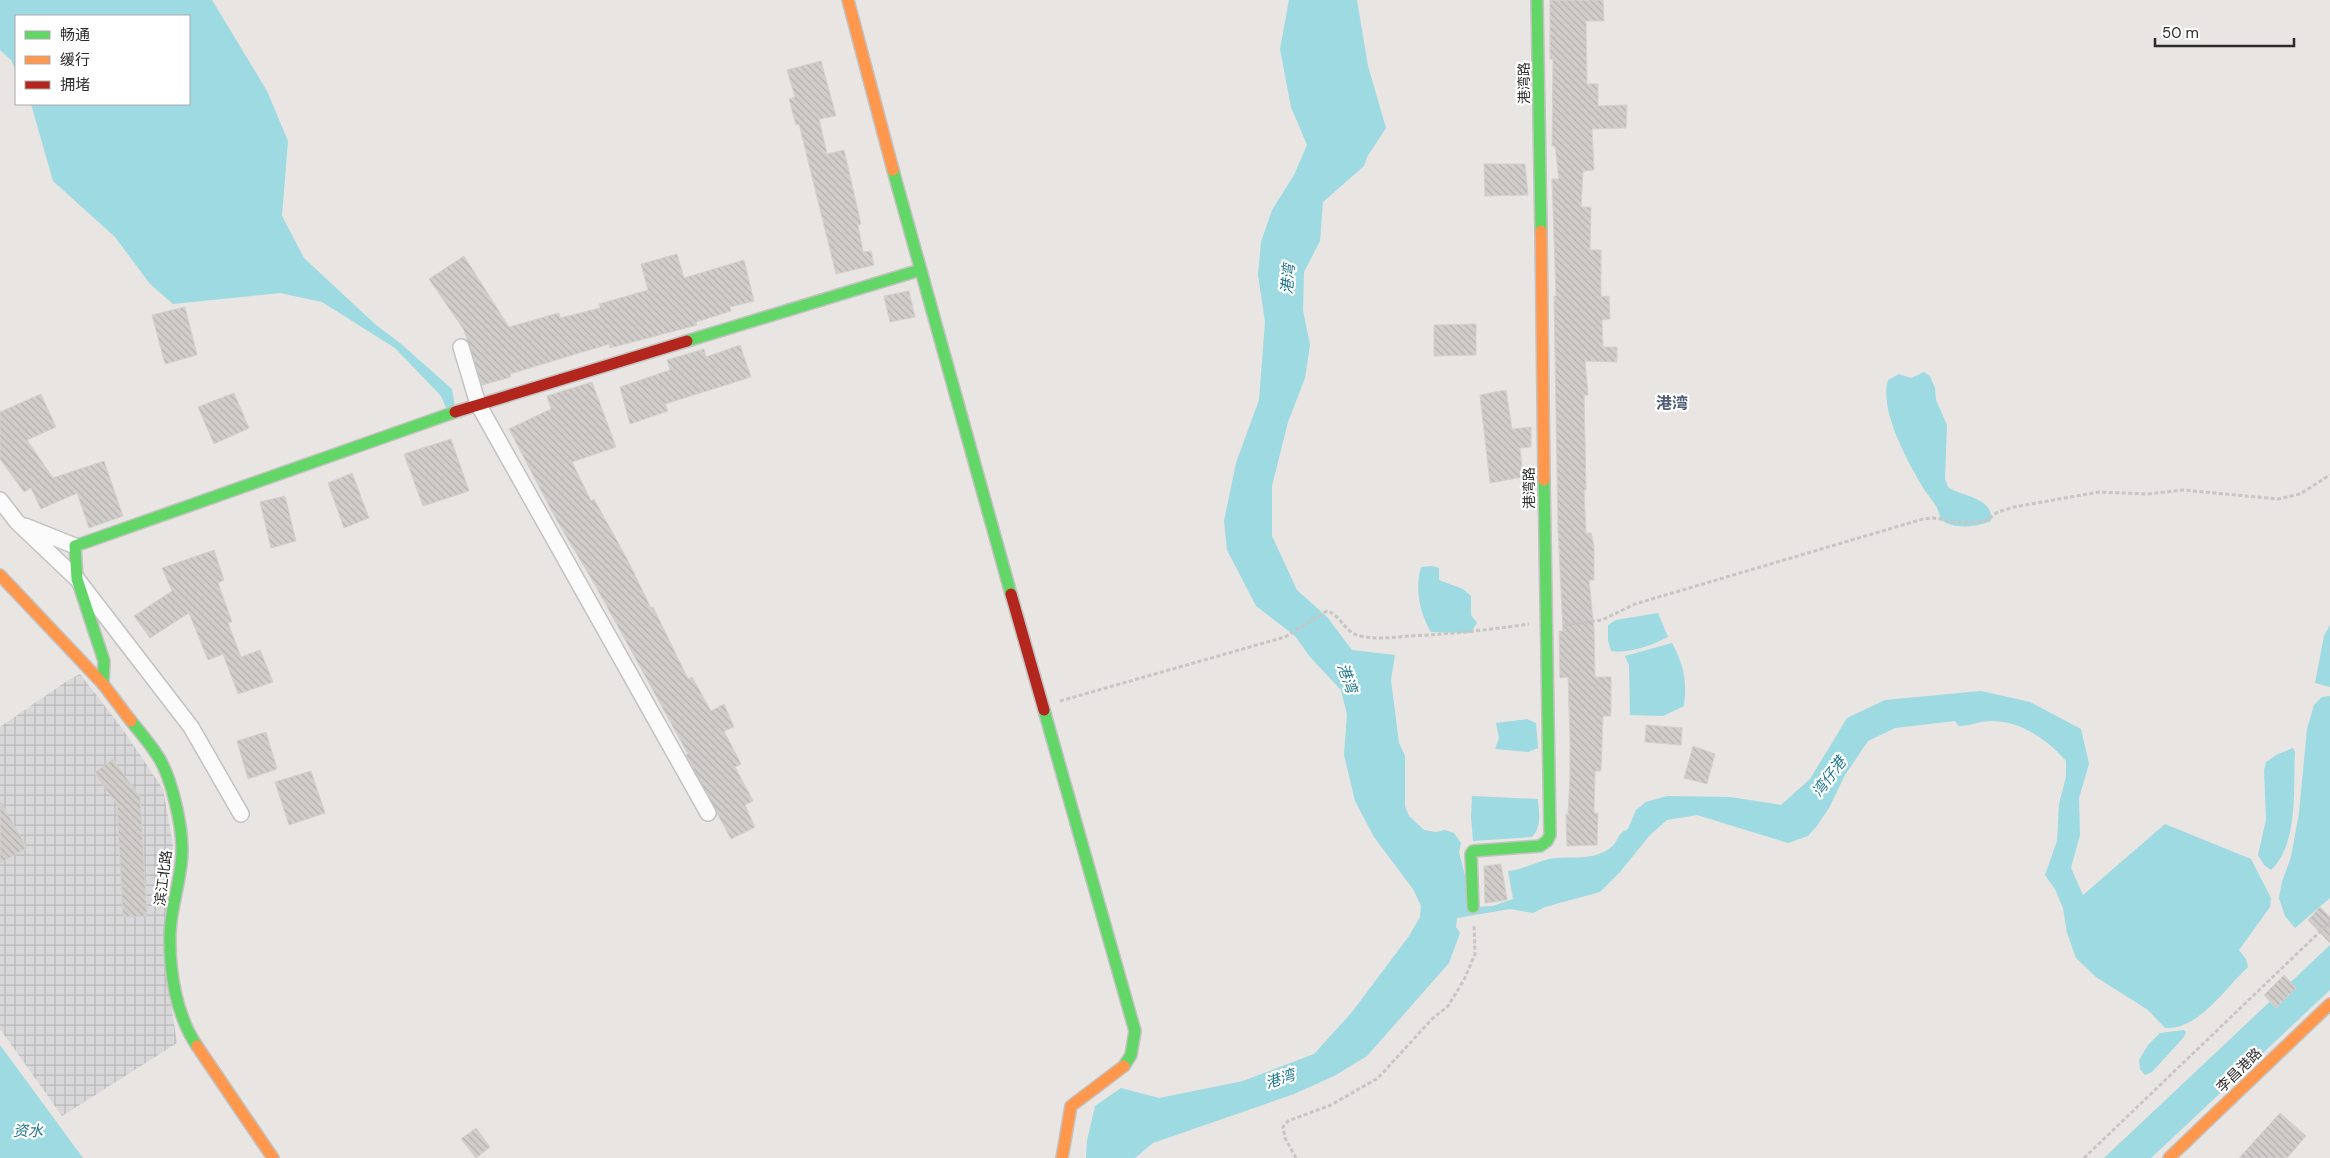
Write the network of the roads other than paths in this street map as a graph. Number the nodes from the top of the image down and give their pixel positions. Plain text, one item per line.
1 (848, 0) edge
2 (1537, 0) edge
3 (920, 270) junction
4 (461, 348) dead end
5 (478, 404) junction
6 (0, 500) edge
7 (0, 515) edge
8 (17, 522) junction
9 (75, 546) junction
10 (0, 575) edge
11 (77, 579) junction
12 (103, 684) junction
13 (708, 812) dead end
14 (240, 814) dead end
15 (1473, 907) road end
16 (2330, 1004) edge
17 (273, 1158) edge
18 (1062, 1158) edge
19 (2169, 1158) edge

1 - 3 street
2 - 15 street, 港湾路
3 - 5 street
3 - 18 street
4 - 5 street
5 - 9 street
5 - 13 street
6 - 8 street
7 - 8 street
8 - 9 street
8 - 11 street
9 - 11 street
10 - 12 street, 滨江北路
11 - 12 street
11 - 14 street
12 - 17 street, 滨江北路
16 - 19 street, 李昌港路

